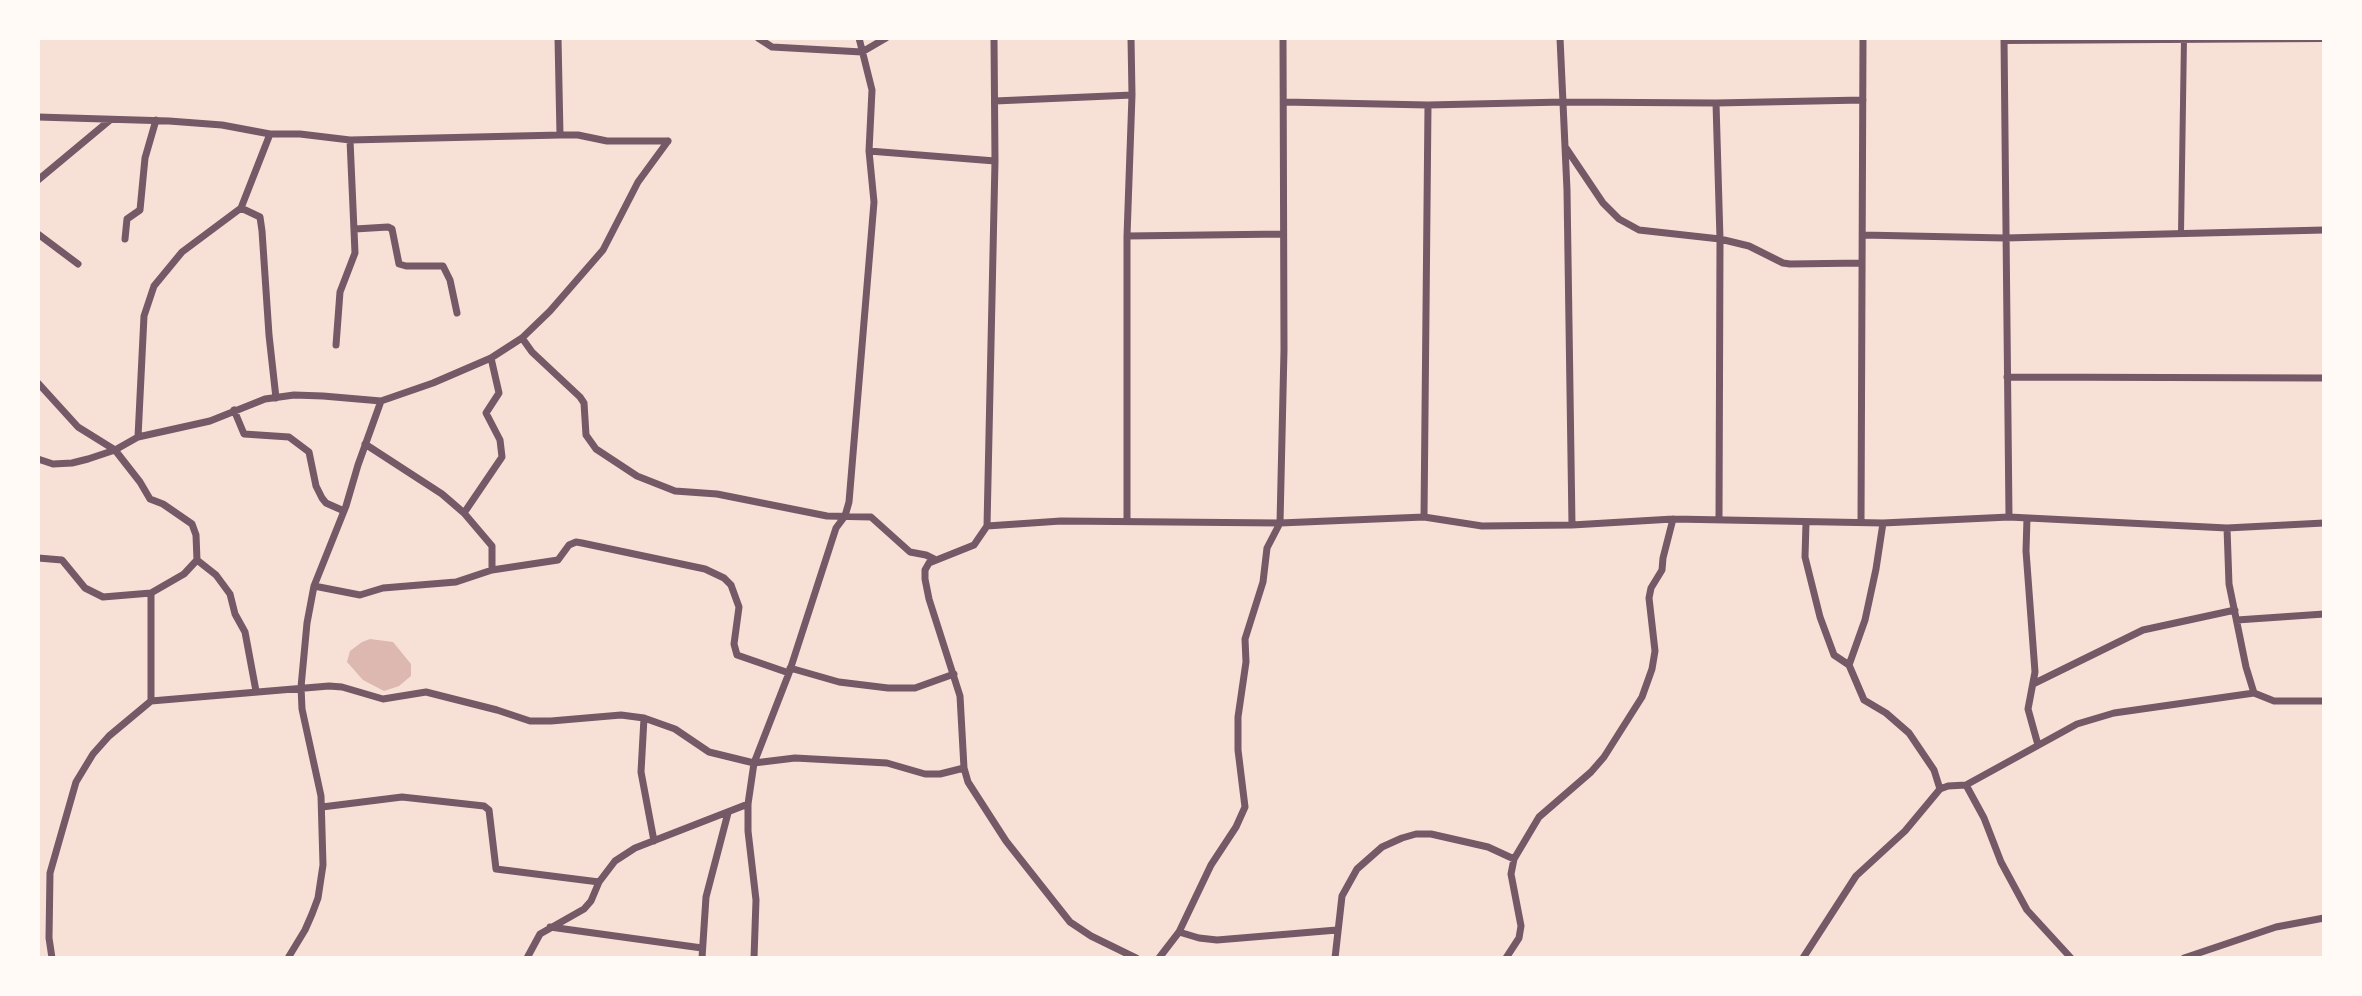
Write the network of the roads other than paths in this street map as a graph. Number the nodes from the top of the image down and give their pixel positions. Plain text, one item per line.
1 (558, 38) edge
2 (758, 38) edge
3 (859, 38) edge
4 (886, 38) edge
5 (994, 38) edge
6 (1131, 38) edge
7 (1283, 38) edge
8 (1560, 38) edge
9 (1863, 38) edge
10 (2183, 39) edge
11 (2323, 39) edge
12 (2004, 40) edge
13 (862, 52) junction
14 (1132, 95) junction
15 (1863, 100) junction
16 (995, 102) junction
17 (1284, 102) junction
18 (1563, 102) junction
19 (1716, 103) junction
20 (1428, 105) junction
21 (38, 117) edge
22 (110, 120) junction
23 (156, 120) junction
24 (270, 134) junction
25 (560, 135) junction
26 (350, 140) junction
27 (1565, 148) junction
28 (869, 151) junction
29 (995, 161) junction
30 (38, 180) edge
31 (241, 208) junction
32 (355, 229) junction
33 (2323, 230) edge
34 (2181, 233) junction
35 (38, 234) edge
36 (1283, 234) junction
37 (1863, 235) junction
38 (1127, 236) junction
39 (2005, 238) junction
40 (125, 239) dead end
41 (1720, 239) junction
42 (1862, 263) junction
43 (78, 264) dead end
44 (457, 313) dead end
45 (522, 338) junction
46 (336, 345) dead end
47 (491, 358) junction
48 (2007, 377) junction
49 (2323, 377) edge
50 (38, 383) edge
51 (276, 398) junction
52 (380, 401) junction
53 (234, 410) junction
54 (138, 437) junction
55 (365, 444) junction
56 (115, 450) junction
57 (38, 459) edge
58 (344, 511) junction
59 (464, 513) junction
60 (845, 516) junction
61 (1424, 517) junction
62 (2009, 517) junction
63 (2027, 518) junction
64 (1673, 519) junction
65 (1719, 519) junction
66 (1128, 520) junction
67 (1861, 522) junction
68 (1280, 523) junction
69 (1806, 523) junction
70 (1882, 523) junction
71 (2323, 523) edge
72 (1573, 525) junction
73 (987, 526) junction
74 (2227, 528) junction
75 (38, 558) edge
76 (934, 559) junction
77 (197, 560) junction
78 (492, 570) junction
79 (314, 586) junction
80 (151, 593) junction
81 (2235, 610) junction
82 (2323, 614) edge
83 (2237, 620) junction
84 (1849, 666) junction
85 (789, 671) junction
86 (954, 674) junction
87 (2035, 683) junction
88 (301, 687) junction
89 (256, 691) junction
90 (2254, 693) junction
91 (151, 701) junction
92 (2323, 701) edge
93 (644, 718) junction
94 (2038, 745) junction
95 (754, 762) junction
96 (964, 768) junction
97 (1966, 785) junction
98 (1940, 789) junction
99 (748, 804) junction
100 (322, 807) junction
101 (727, 813) junction
102 (654, 841) junction
103 (1514, 859) junction
104 (599, 882) junction
105 (2323, 918) edge
106 (549, 927) junction
107 (1337, 929) junction
108 (1179, 932) junction
109 (702, 948) junction
110 (52, 957) edge
111 (288, 957) edge
112 (527, 957) edge
113 (702, 957) edge
114 (754, 957) edge
115 (1136, 957) edge
116 (1159, 957) edge
117 (1335, 957) edge
118 (1506, 957) edge
119 (1803, 957) edge
120 (2071, 957) edge
121 (2184, 957) edge

1 - 25 street
2 - 13 street
3 - 13 street
4 - 13 street
5 - 16 street
6 - 14 street
7 - 17 street
8 - 18 street
9 - 15 street
10 - 11 street
10 - 12 street
10 - 34 street
12 - 39 street
13 - 28 street
14 - 16 street
14 - 38 street
15 - 19 street
15 - 37 street
16 - 29 street
17 - 20 street
17 - 36 street
18 - 19 street
18 - 20 street
18 - 27 street
19 - 41 street
20 - 61 street
21 - 22 street
22 - 23 street
22 - 30 street
23 - 24 street
23 - 40 street
24 - 26 street
24 - 31 street
25 - 26 street
25 - 45 street
26 - 32 street
27 - 41 street
27 - 72 street
28 - 29 street
28 - 60 street
29 - 73 street
31 - 51 street
31 - 54 street
32 - 44 street
32 - 46 street
33 - 34 street
34 - 39 street
35 - 43 street
36 - 38 street
36 - 68 street
37 - 39 street
37 - 42 street
38 - 66 street
39 - 48 street
41 - 42 street
41 - 65 street
42 - 67 street
45 - 47 street
45 - 60 street
47 - 52 street
47 - 59 street
48 - 49 street
48 - 62 street
50 - 56 street
51 - 52 street
51 - 53 street
52 - 55 street
53 - 54 street
53 - 58 street
54 - 56 street
55 - 58 street
55 - 59 street
56 - 57 street
56 - 77 street
58 - 79 street
59 - 78 street
60 - 76 street
60 - 85 street
61 - 68 street
61 - 72 street
62 - 63 street
62 - 70 street
63 - 74 street
63 - 87 street
64 - 65 street
64 - 72 street
64 - 103 street
65 - 69 street
66 - 68 street
66 - 73 street
67 - 69 street
67 - 70 street
68 - 108 street
69 - 84 street
70 - 84 street
71 - 74 street
73 - 76 street
74 - 81 street
75 - 80 street
76 - 86 street
77 - 80 street
77 - 89 street
78 - 79 street
78 - 85 street
79 - 88 street
80 - 91 street
81 - 83 street
81 - 87 street
82 - 83 street
83 - 90 street
84 - 98 street
85 - 86 street
85 - 95 street
86 - 96 street
87 - 94 street
88 - 89 street
88 - 93 street
88 - 100 street
89 - 91 street
90 - 92 street
90 - 94 street
91 - 110 street
93 - 95 street
93 - 102 street
94 - 97 street
95 - 96 street
95 - 99 street
96 - 115 street
97 - 98 street
97 - 120 street
98 - 119 street
99 - 101 street
99 - 114 street
100 - 104 street
100 - 111 street
101 - 102 street
101 - 109 street
102 - 104 street
103 - 107 street
103 - 118 street
104 - 106 street
105 - 121 street
106 - 109 street
106 - 112 street
107 - 108 street
107 - 117 street
108 - 116 street
109 - 113 street

